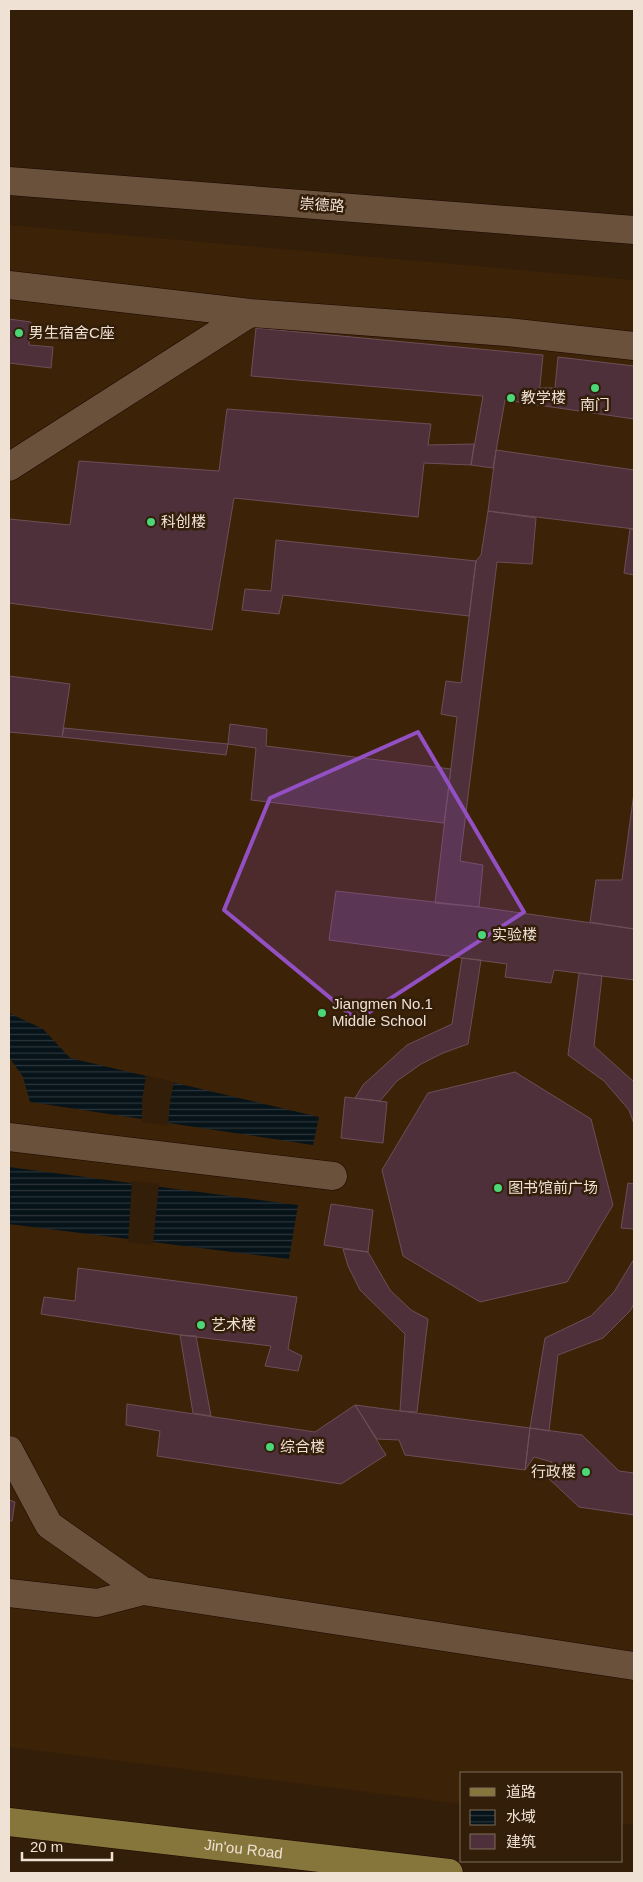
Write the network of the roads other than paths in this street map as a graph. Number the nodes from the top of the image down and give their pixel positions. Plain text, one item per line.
1 (9, 181) edge
2 (634, 230) edge
3 (9, 285) edge
4 (250, 313) junction
5 (634, 346) edge
6 (9, 467) edge
7 (9, 1137) edge
8 (333, 1176) dead end
9 (9, 1450) edge
10 (143, 1591) junction
11 (9, 1593) edge
12 (634, 1666) edge
13 (9, 1822) edge
14 (449, 1873) edge

1 - 2 street, 崇德路
3 - 4 street
4 - 5 street
4 - 6 street
7 - 8 street
9 - 10 street
10 - 11 street
10 - 12 street
13 - 14 main road, Jin'ou Road

